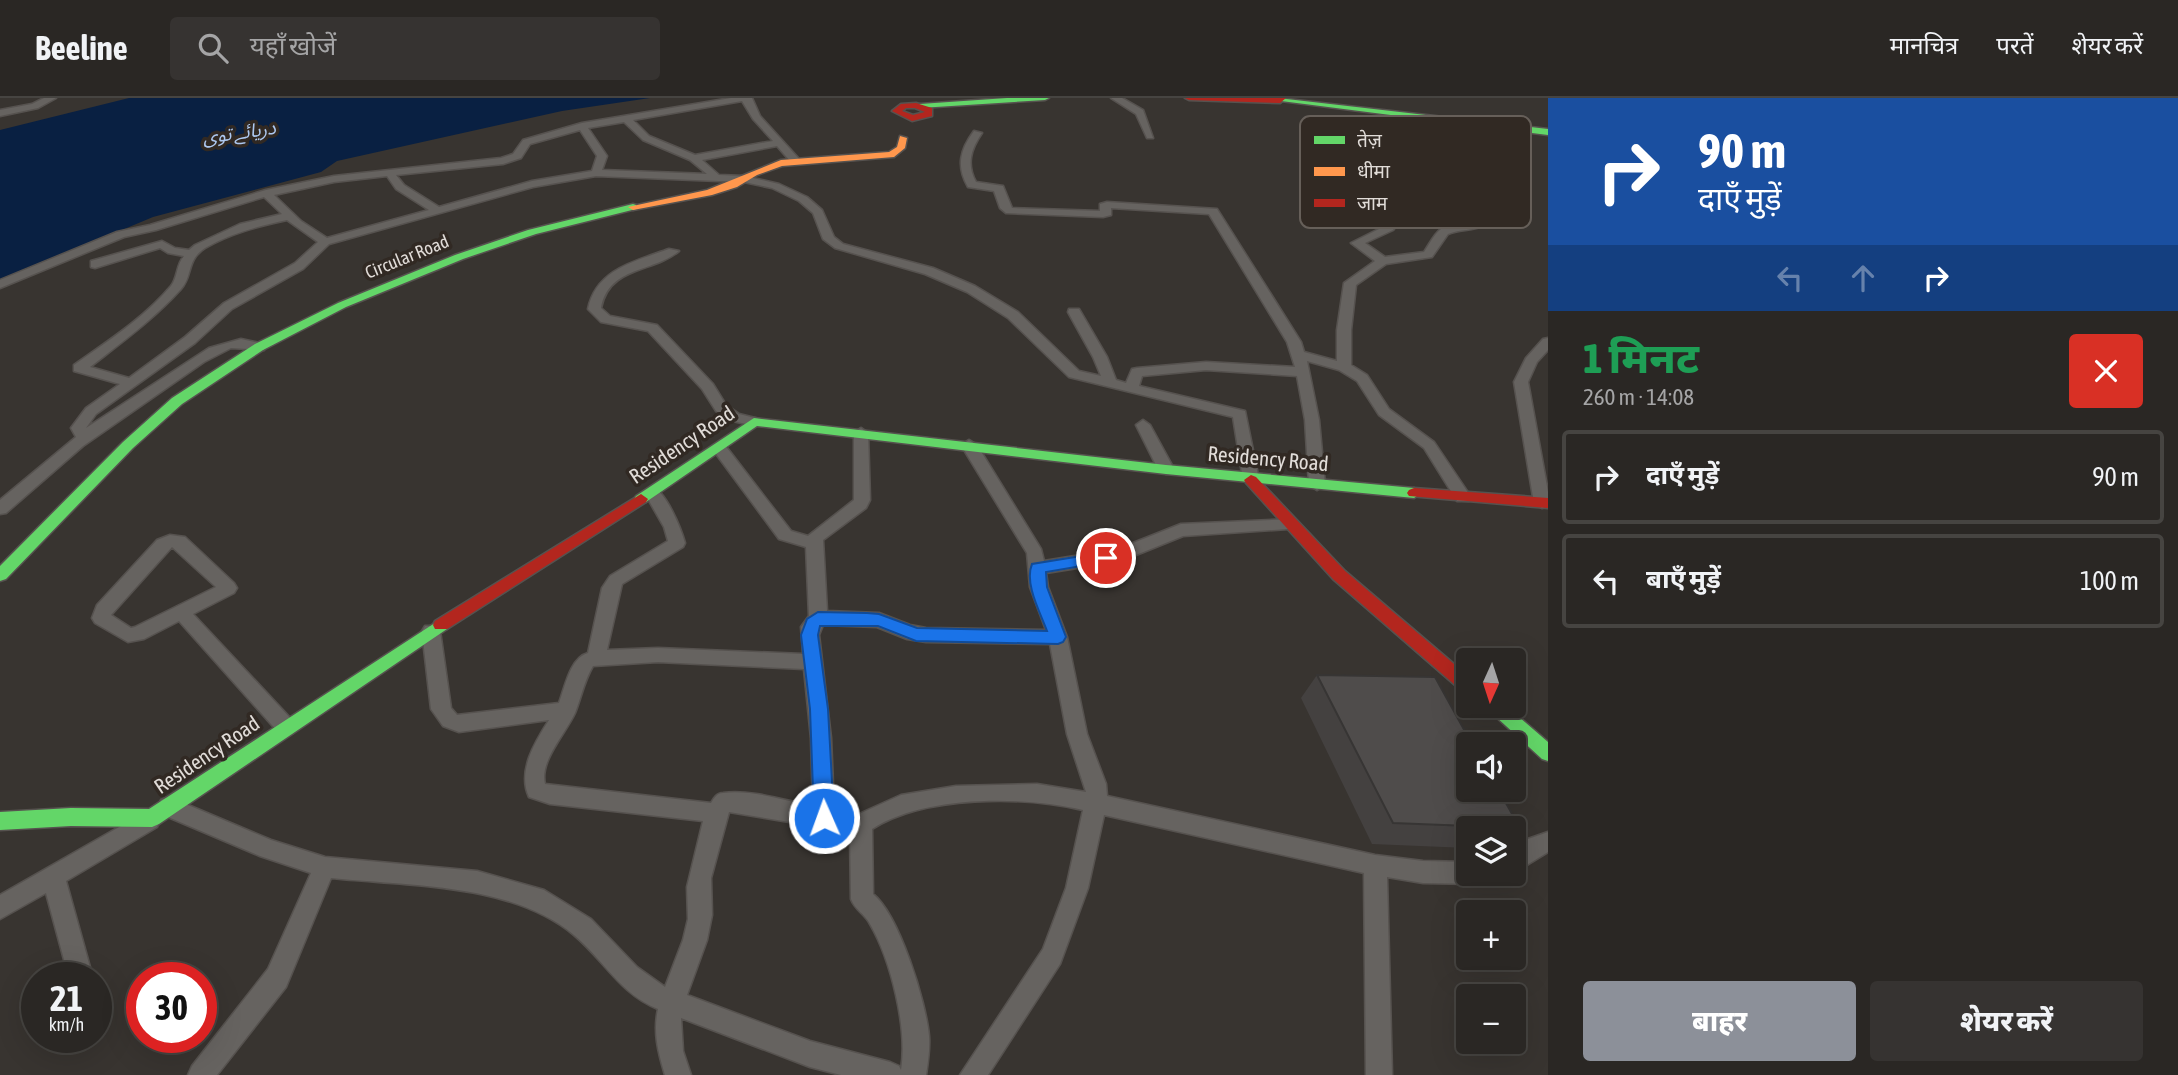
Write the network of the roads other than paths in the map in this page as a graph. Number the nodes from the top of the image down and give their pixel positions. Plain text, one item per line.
1 (746, 98) edge
2 (1045, 98) edge
3 (1116, 98) edge
4 (1189, 98) edge
5 (53, 99) edge
6 (1273, 99) edge
7 (905, 106) edge
8 (0, 113) edge
9 (1408, 116) edge
10 (626, 118) junction
11 (582, 126) junction
12 (977, 133) dead end
13 (1150, 136) dead end
14 (779, 143) junction
15 (694, 158) junction
16 (795, 160) junction
17 (503, 161) junction
18 (513, 169) dead end
19 (596, 173) junction
20 (390, 174) junction
21 (715, 176) junction
22 (522, 177) dead end
23 (744, 179) junction
24 (532, 184) junction
25 (266, 193) junction
26 (437, 210) junction
27 (290, 216) junction
28 (1389, 228) edge
29 (1458, 228) edge
30 (325, 242) junction
31 (673, 251) dead end
32 (190, 254) junction
33 (1382, 261) junction
34 (95, 264) dead end
35 (0, 284) edge
36 (1074, 312) dead end
37 (1548, 342) edge
38 (259, 347) junction
39 (1299, 355) junction
40 (1344, 367) junction
41 (1303, 372) junction
42 (129, 382) junction
43 (1110, 383) junction
44 (1131, 387) junction
45 (754, 422) junction
46 (1143, 425) dead end
47 (861, 433) junction
48 (84, 437) junction
49 (969, 445) junction
50 (719, 447) junction
51 (1166, 469) junction
52 (1251, 480) junction
53 (1317, 485) junction
54 (652, 492) junction
55 (1463, 497) junction
56 (1545, 503) edge
57 (0, 509) edge
58 (1288, 523) junction
59 (814, 543) junction
60 (1037, 568) junction
61 (0, 575) edge
62 (180, 611) junction
63 (818, 618) junction
64 (431, 631) junction
65 (1058, 637) junction
66 (596, 657) junction
67 (812, 662) junction
68 (1456, 676) edge
69 (566, 709) junction
70 (1507, 718) edge
71 (286, 727) junction
72 (1548, 753) edge
73 (1097, 805) junction
74 (160, 812) junction
75 (716, 813) junction
76 (5, 817) edge
77 (824, 818) junction
78 (861, 824) junction
79 (1548, 842) edge
80 (1526, 854) edge
81 (1375, 865) junction
82 (325, 867) junction
83 (1456, 873) edge
84 (53, 877) junction
85 (0, 908) edge
86 (77, 962) edge
87 (671, 1002) junction
88 (201, 1075) edge
89 (678, 1075) edge
90 (890, 1075) edge
91 (912, 1075) edge
92 (973, 1075) edge
93 (1379, 1075) edge

1 - 10 street
1 - 14 street
2 - 7 main road
3 - 13 street
4 - 6 main road
5 - 8 street
6 - 9 main road
7 - 16 main road, Circular Road
10 - 11 street
10 - 15 street
11 - 17 street
11 - 19 street
12 - 39 street
14 - 15 street
14 - 16 street
15 - 21 street
16 - 23 main road, Circular Road
17 - 18 street
17 - 20 street
19 - 21 street
19 - 24 street
20 - 25 street
20 - 26 street
21 - 23 street
22 - 24 street
23 - 38 main road, Circular Road
23 - 43 street
24 - 26 street
25 - 27 street
25 - 35 street
26 - 30 street
27 - 30 street
27 - 32 street
28 - 33 street
29 - 33 street
30 - 42 street
31 - 45 street
32 - 34 street
32 - 42 street
33 - 40 street
36 - 43 street
37 - 56 street
38 - 48 street
38 - 61 main road, Circular Road
39 - 40 street
39 - 41 street
40 - 55 street
41 - 44 street
41 - 53 street
42 - 48 street
43 - 44 street
44 - 52 street
45 - 47 main road, Residency Road
45 - 50 main road, Residency Road
46 - 51 street
47 - 49 main road, Residency Road
47 - 59 street
48 - 57 street
49 - 51 main road, Residency Road
49 - 60 street
50 - 54 main road, Residency Road
50 - 59 street
51 - 52 main road, Residency Road
52 - 53 main road, Residency Road
52 - 58 main road
53 - 55 main road, Residency Road
54 - 64 main road, Residency Road
54 - 66 street
55 - 56 main road, Residency Road
58 - 60 street
58 - 68 main road
59 - 63 street
60 - 65 street
62 - 62 street
62 - 71 street
63 - 65 street
63 - 67 street
64 - 69 street
64 - 71 main road, Residency Road
65 - 73 street
66 - 67 street
66 - 69 street
67 - 77 street
69 - 75 street
70 - 72 main road
71 - 74 main road, Residency Road
73 - 78 street
73 - 81 street
73 - 92 street
74 - 76 main road, Residency Road
74 - 82 street
74 - 84 street
75 - 77 street
75 - 87 street
77 - 78 street
78 - 91 street
79 - 80 street
81 - 83 street
81 - 93 street
82 - 87 street
82 - 88 street
84 - 85 street
84 - 86 street
87 - 89 street
87 - 90 street

